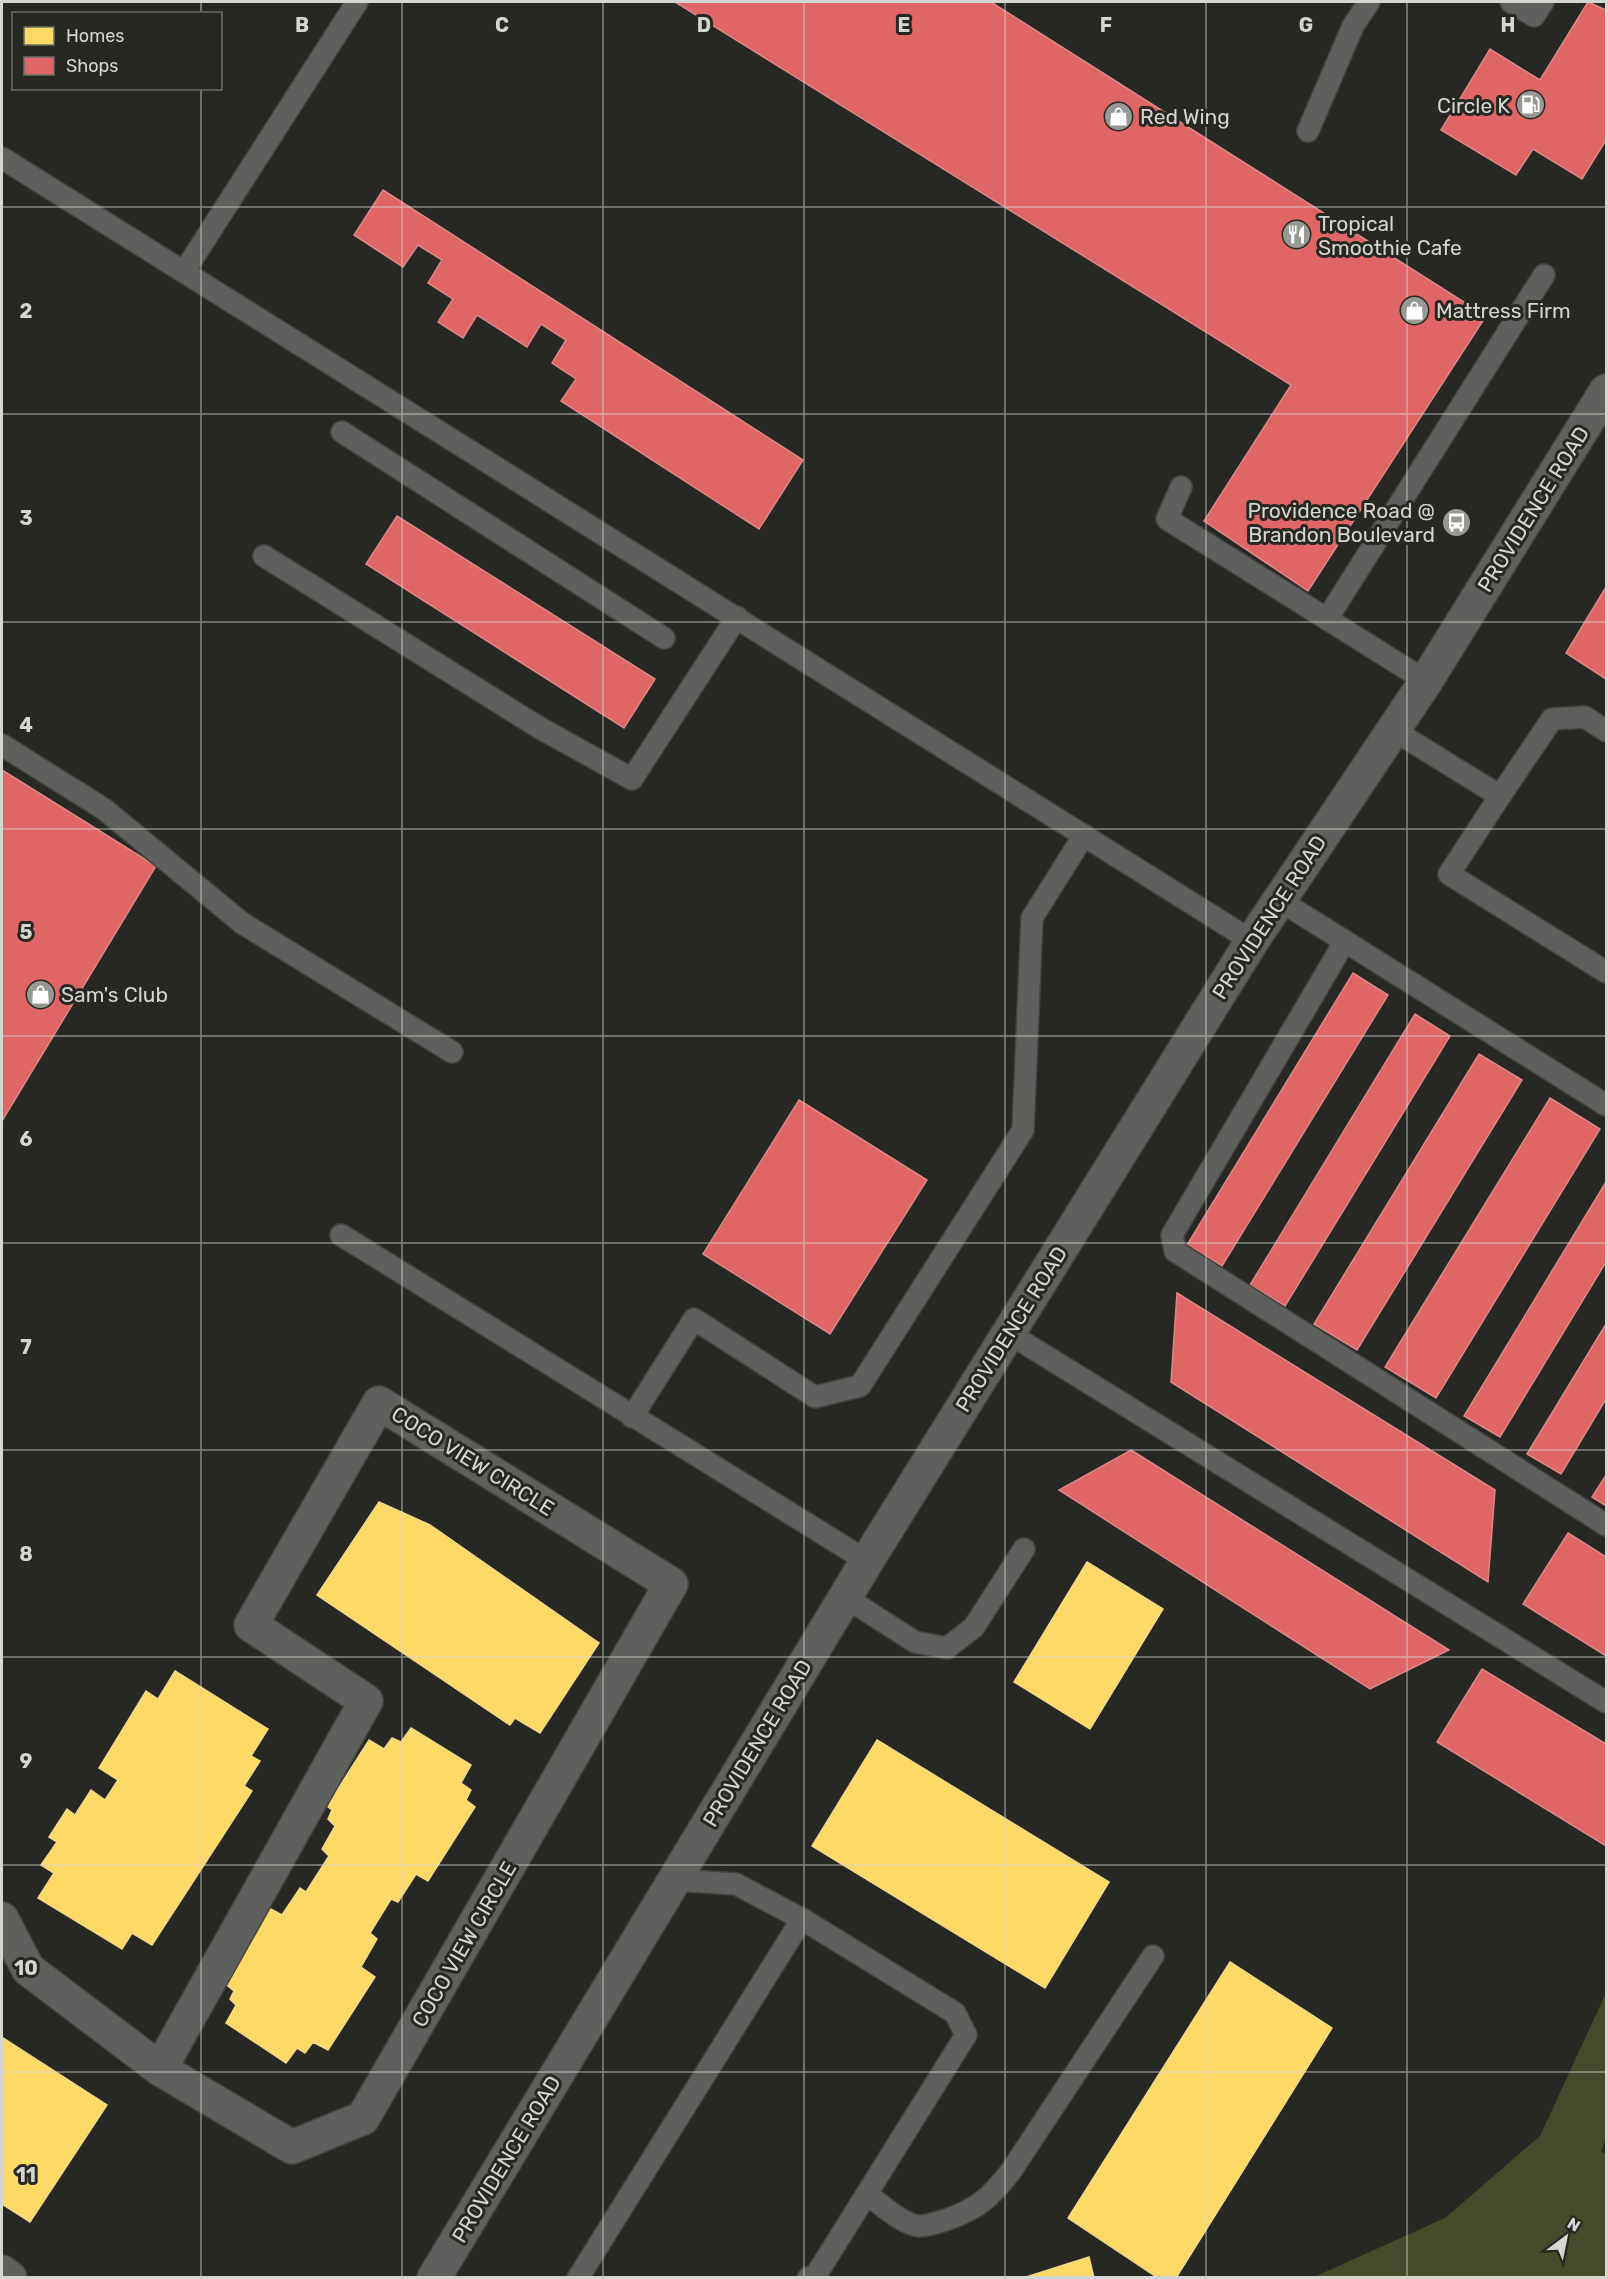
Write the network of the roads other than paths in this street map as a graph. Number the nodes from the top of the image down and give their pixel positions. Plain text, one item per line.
1 (357, 2) edge
2 (1369, 2) edge
3 (1511, 2) edge
4 (1543, 2) edge
5 (1308, 131) dead end
6 (2, 158) edge
7 (184, 272) junction
8 (1544, 275) dead end
9 (1606, 391) edge
10 (342, 432) dead end
11 (1181, 487) dead end
12 (264, 556) dead end
13 (737, 617) junction
14 (1327, 619) junction
15 (664, 638) dead end
16 (1426, 681) junction
17 (1393, 730) junction
18 (1606, 731) edge
19 (2, 745) edge
20 (1500, 796) junction
21 (1084, 835) junction
22 (1279, 900) junction
23 (1252, 940) junction
24 (1346, 941) junction
25 (1606, 972) edge
26 (452, 1052) dead end
27 (1606, 1105) edge
28 (341, 1235) dead end
29 (1008, 1333) junction
30 (632, 1417) junction
31 (1606, 1525) edge
32 (1024, 1549) dead end
33 (867, 1561) junction
34 (845, 1597) junction
35 (1606, 1702) edge
36 (674, 1880) junction
37 (2, 1919) edge
38 (802, 1919) junction
39 (1153, 1956) dead end
40 (160, 2069) junction
41 (868, 2195) junction
42 (2, 2272) edge
43 (10, 2277) edge
44 (434, 2277) edge
45 (578, 2277) edge
46 (808, 2277) edge

1 - 7 lane
2 - 5 lane
3 - 4 lane
6 - 7 lane
7 - 13 lane
8 - 14 lane
9 - 16 street, PROVIDENCE ROAD
10 - 15 lane
11 - 14 lane
12 - 13 lane
13 - 21 lane
14 - 16 lane
16 - 17 street, PROVIDENCE ROAD
17 - 20 lane
17 - 22 street, PROVIDENCE ROAD
18 - 20 lane
19 - 26 lane
20 - 25 lane
21 - 23 lane
21 - 30 lane
22 - 23 street, PROVIDENCE ROAD
22 - 24 lane
23 - 29 street, PROVIDENCE ROAD
24 - 27 lane
24 - 31 lane
28 - 30 lane
29 - 33 street, PROVIDENCE ROAD
29 - 35 lane
30 - 33 lane
32 - 34 lane
33 - 34 street, PROVIDENCE ROAD
34 - 36 street, PROVIDENCE ROAD
36 - 38 lane
36 - 44 street, PROVIDENCE ROAD
37 - 40 street
38 - 41 lane
38 - 45 lane
39 - 41 lane
40 - 40 street, COCO VIEW CIRCLE
41 - 46 lane
42 - 43 street

